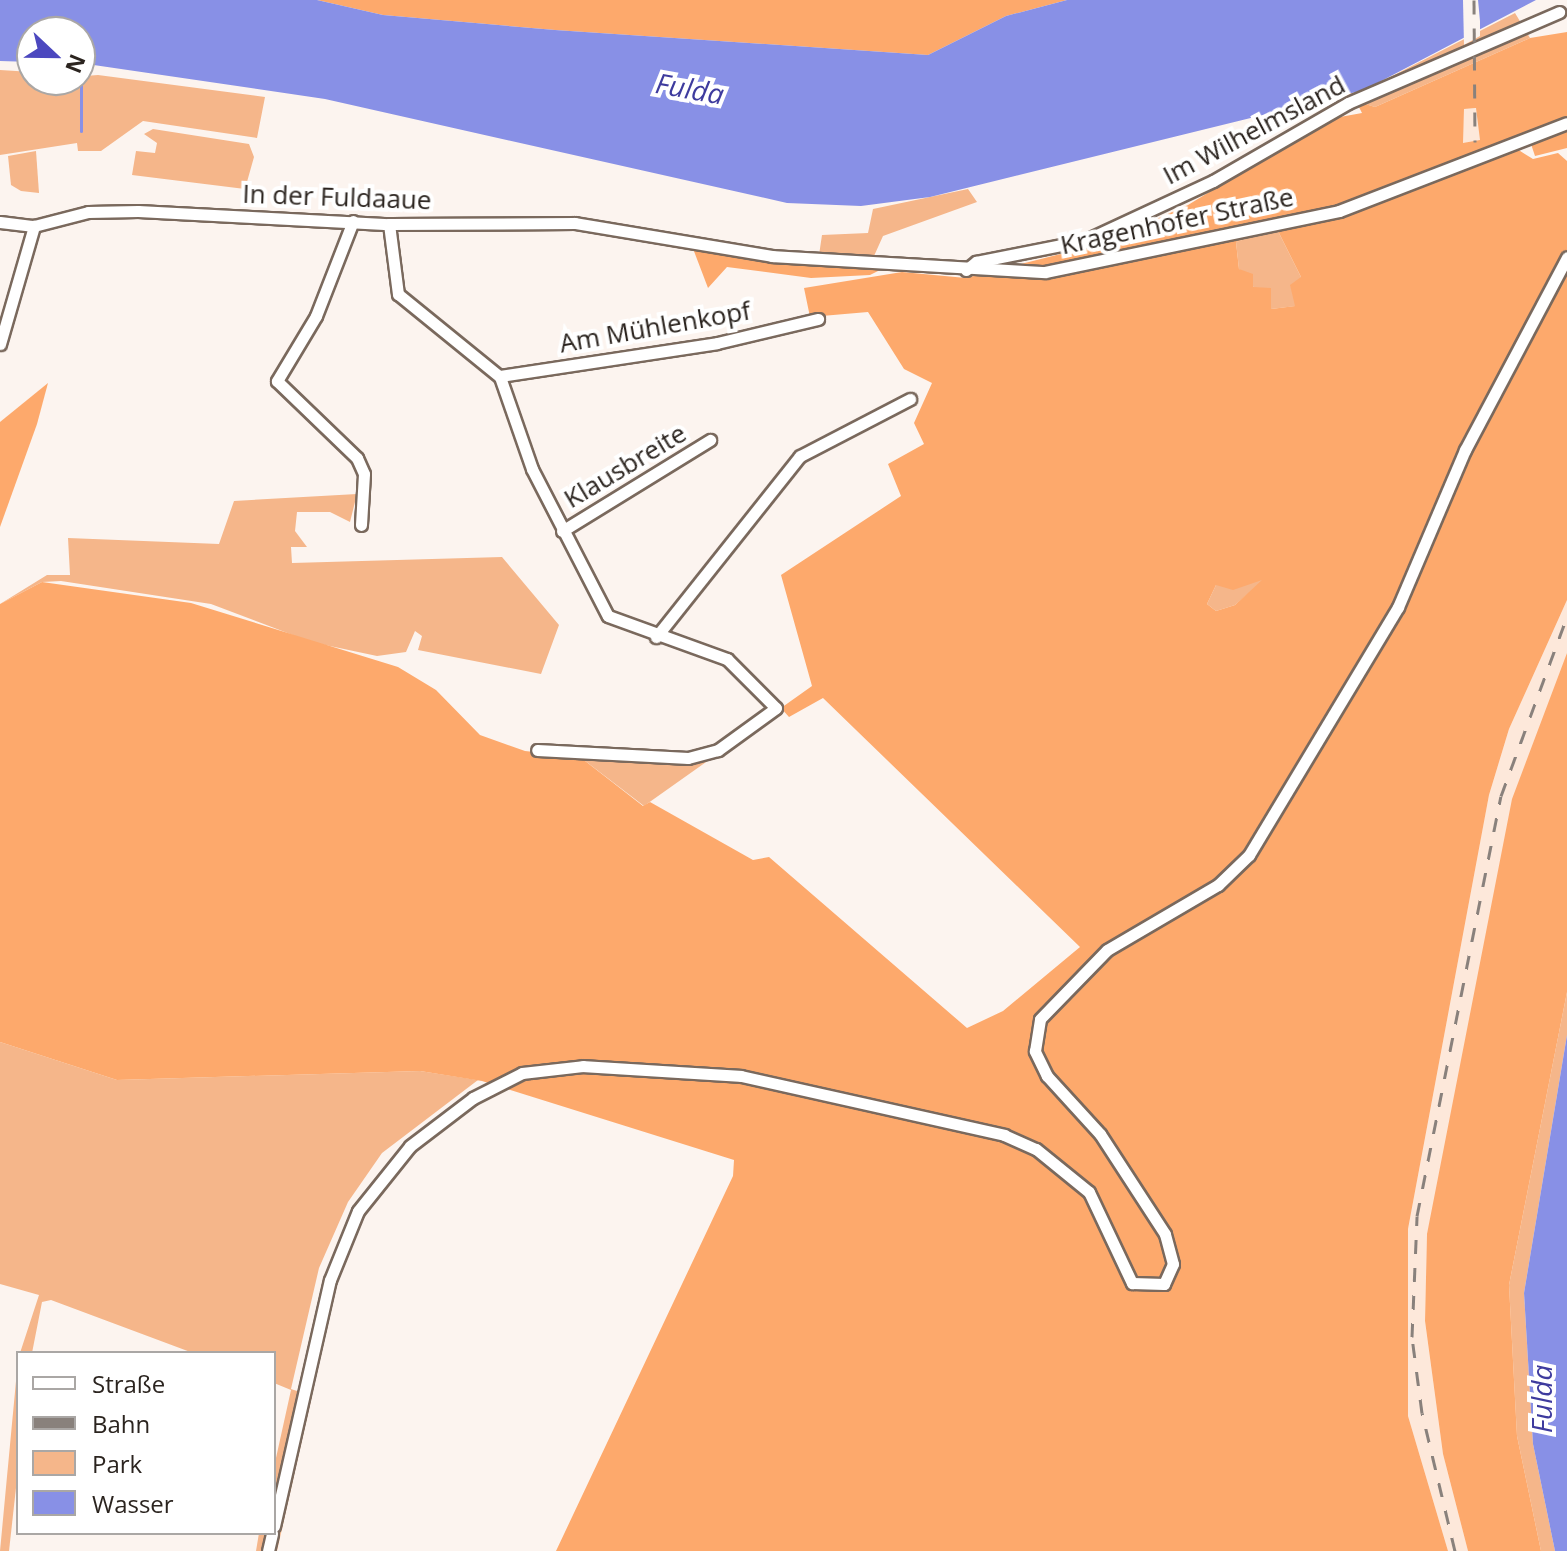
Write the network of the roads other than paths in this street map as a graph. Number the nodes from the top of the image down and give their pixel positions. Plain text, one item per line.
1 (1559, 12) dead end
2 (1567, 123) edge
3 (353, 221) junction
4 (0, 222) edge
5 (389, 224) junction
6 (34, 226) junction
7 (640, 230) joint
8 (1567, 257) edge
9 (966, 270) junction
10 (818, 319) dead end
11 (0, 344) edge
12 (500, 376) junction
13 (910, 399) dead end
14 (710, 440) dead end
15 (361, 525) dead end
16 (562, 531) junction
17 (656, 637) junction
18 (537, 750) dead end
19 (276, 1517) edge

1 - 9 street, Im Wilhelmsland
2 - 9 street, Kragenhofer Straße
3 - 5 street, In der Fuldaaue
3 - 6 street, In der Fuldaaue
3 - 15 street
4 - 6 street
5 - 7 street, In der Fuldaaue
5 - 12 street
6 - 11 street
7 - 9 street, Kragenhofer Straße
8 - 19 street
10 - 12 street, Am Mühlenkopf
12 - 16 street
13 - 17 street
14 - 16 street, Klausbreite
16 - 17 street
17 - 18 street

